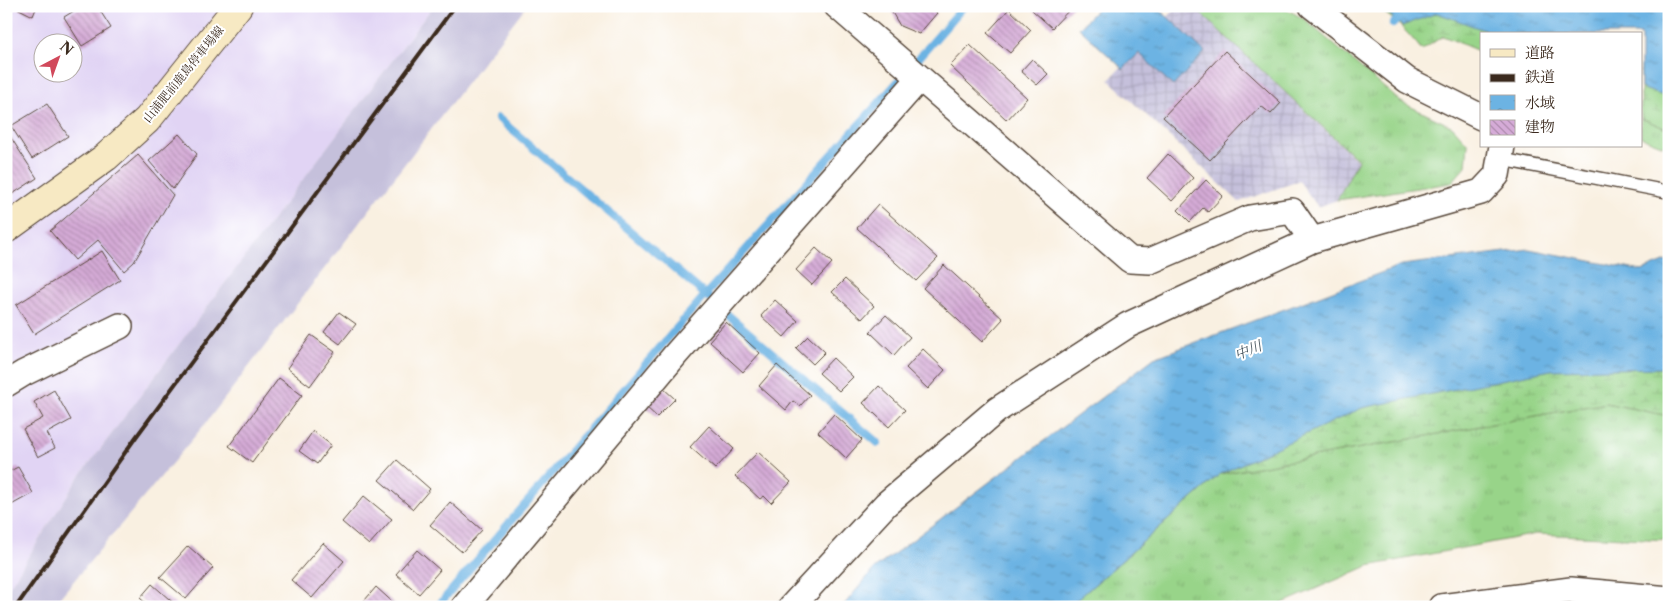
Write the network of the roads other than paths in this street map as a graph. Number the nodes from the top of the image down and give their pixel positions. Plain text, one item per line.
1 (238, 6) edge
2 (837, 6) edge
3 (1312, 6) edge
4 (920, 78) junction
5 (1480, 117) edge
6 (1501, 153) edge
7 (1669, 192) edge
8 (6, 229) edge
9 (1312, 240) junction
10 (120, 326) dead end
11 (6, 384) edge
12 (1669, 598) edge
13 (464, 607) edge
14 (791, 607) edge
15 (1441, 607) edge

1 - 8 main road, 山浦肥前鹿島停車場線
2 - 4 street
3 - 5 street
4 - 9 street
4 - 13 street
6 - 7 lane
6 - 9 street
9 - 14 street
10 - 11 street
12 - 15 street

